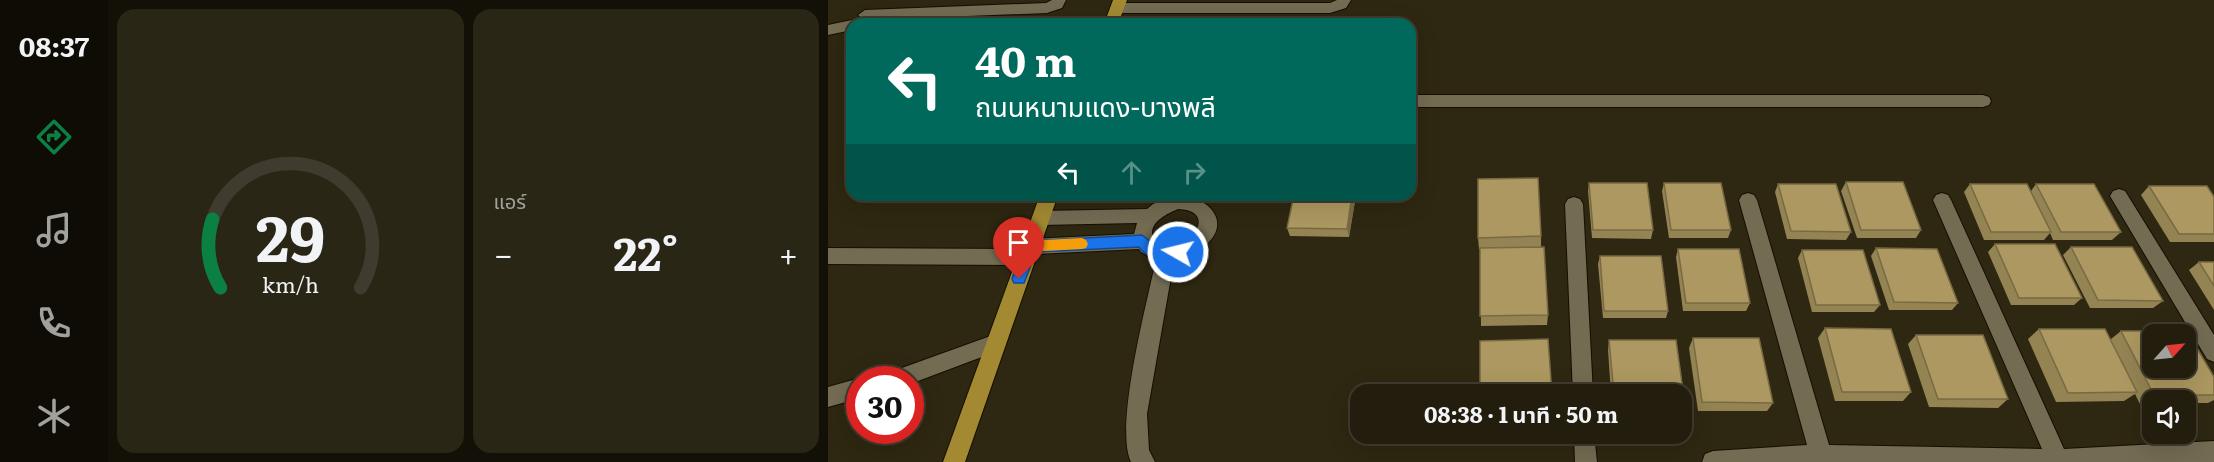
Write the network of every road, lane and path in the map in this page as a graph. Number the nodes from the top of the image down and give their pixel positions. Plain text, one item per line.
1 (875, 0) edge
2 (1059, 0) edge
3 (1344, 0) edge
4 (1118, 4) edge
5 (860, 18) edge
6 (911, 18) edge
7 (846, 25) edge
8 (828, 30) edge
9 (1416, 100) edge
10 (1983, 101) dead end
11 (2119, 196) dead end
12 (1748, 200) dead end
13 (1942, 200) dead end
14 (1047, 201) edge
15 (1574, 204) dead end
16 (1149, 216) junction
17 (1041, 218) junction
18 (1142, 241) junction
19 (1029, 252) junction
20 (1166, 254) junction
21 (828, 256) edge
22 (996, 344) junction
23 (2214, 353) edge
24 (924, 370) edge
25 (1583, 384) edge
26 (846, 392) edge
27 (828, 398) edge
28 (1585, 444) edge
29 (2214, 452) edge
30 (1821, 455) junction
31 (2058, 460) junction
32 (954, 462) edge
33 (1144, 462) edge
34 (1586, 462) edge
35 (1713, 462) edge

1 - 5 street
2 - 6 street
3 - 4 street
7 - 8 street
9 - 10 street
11 - 23 street
12 - 30 street
13 - 31 street
14 - 17 main road
15 - 25 street
16 - 17 street
16 - 18 street
16 - 20 street
17 - 19 main road
18 - 19 street
18 - 20 street
19 - 21 street
19 - 22 main road
20 - 33 street
22 - 24 street
22 - 32 main road
26 - 27 street
28 - 34 street
29 - 31 street
30 - 31 street
30 - 35 street

